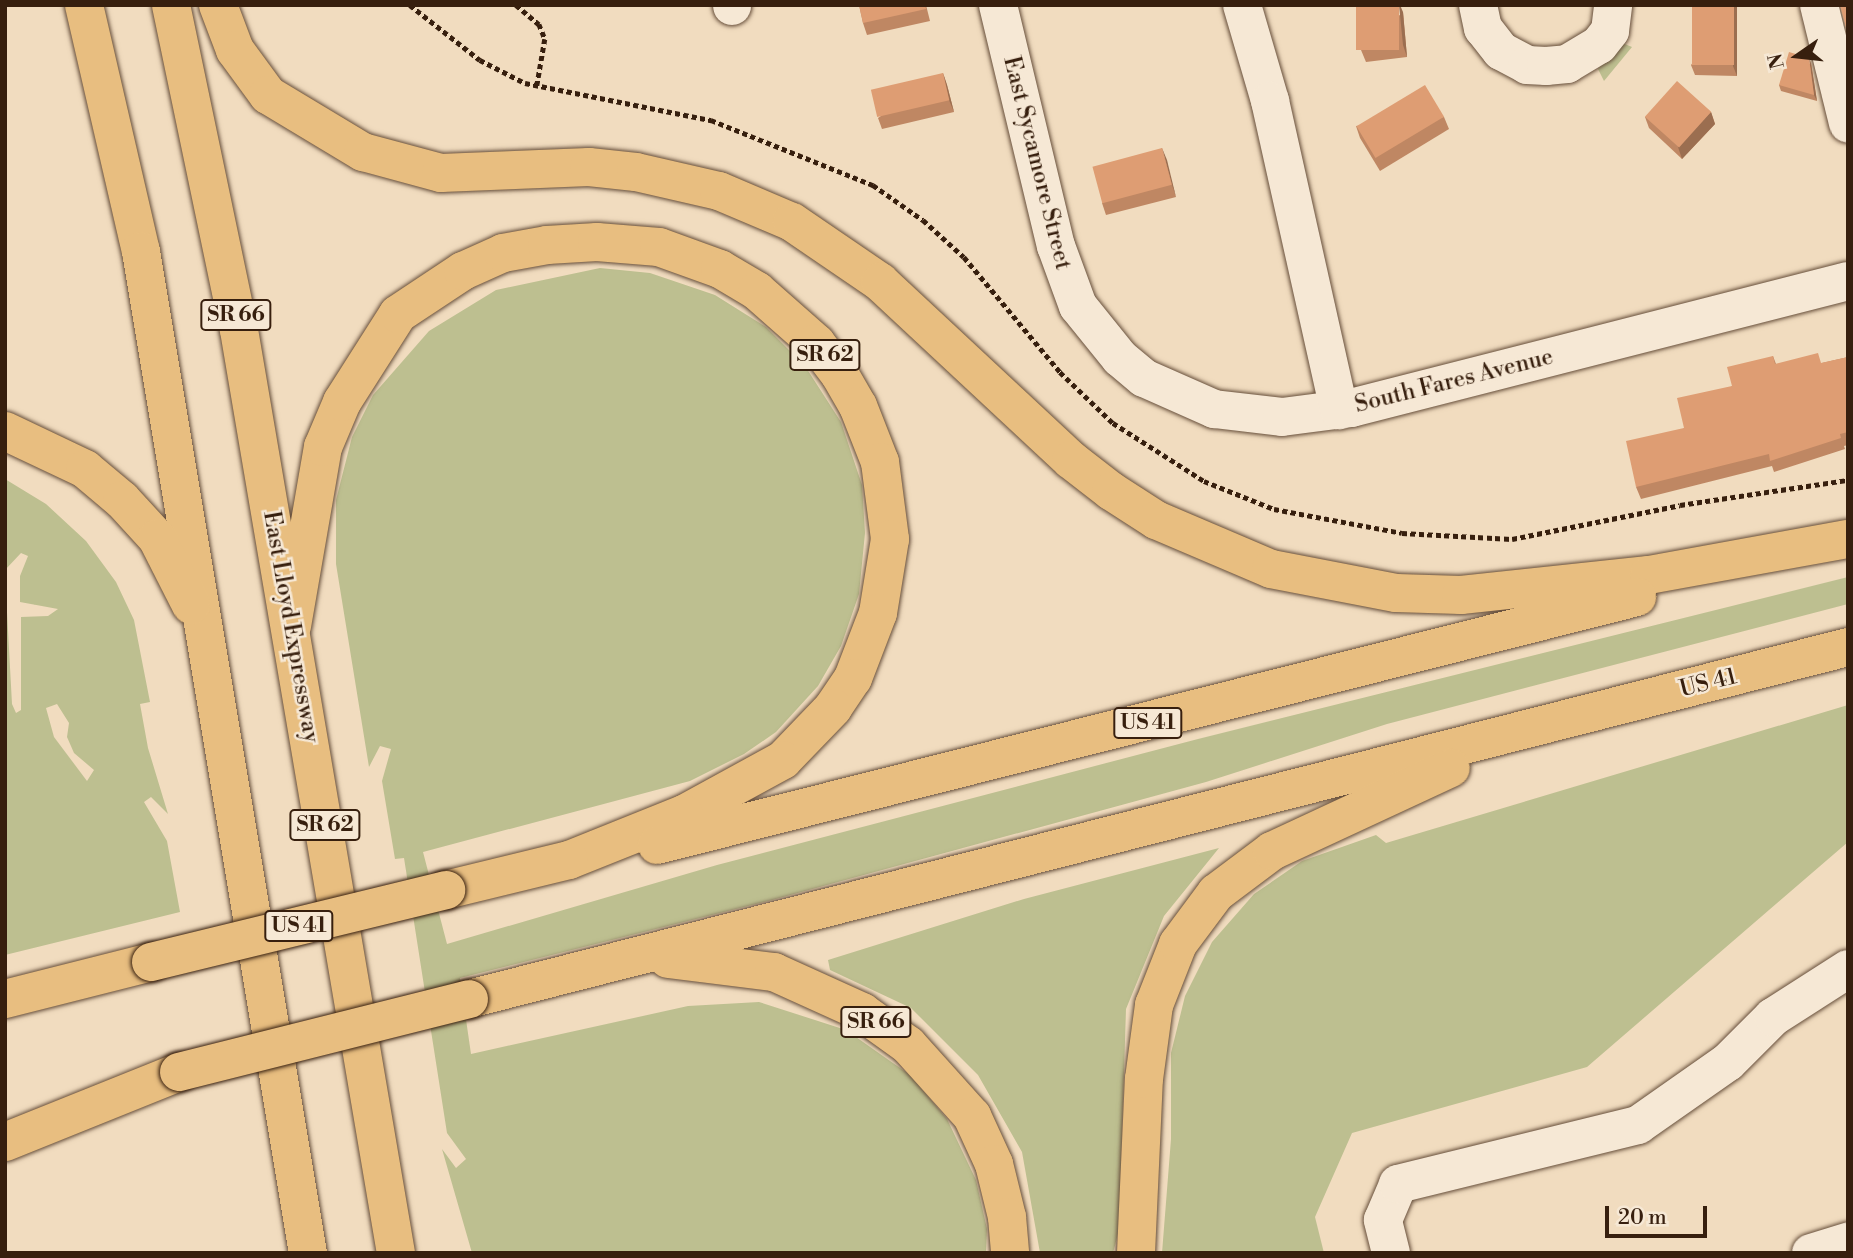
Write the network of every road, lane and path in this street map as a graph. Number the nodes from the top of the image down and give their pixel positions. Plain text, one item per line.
1 (84, 5) edge
2 (170, 5) edge
3 (218, 5) edge
4 (516, 5) edge
5 (998, 5) edge
6 (1242, 5) edge
7 (1478, 5) edge
8 (1613, 5) edge
9 (1819, 5) edge
10 (537, 86) dead end
11 (1848, 123) edge
12 (1848, 281) edge
13 (1086, 318) joint
14 (1339, 410) junction
15 (5, 431) edge
16 (1848, 541) edge
17 (292, 626) junction
18 (1848, 647) edge
19 (210, 653) junction
20 (1584, 714) junction
21 (446, 890) junction
22 (610, 963) junction
23 (1848, 969) edge
24 (70, 983) junction
25 (5, 987) edge
26 (5, 999) edge
27 (179, 1072) junction
28 (5, 1116) edge
29 (5, 1142) edge
30 (1848, 1242) edge
31 (397, 1248) edge
32 (308, 1253) edge
33 (1010, 1253) edge
34 (1136, 1253) edge
35 (1391, 1253) edge
36 (1811, 1253) edge

1 - 19 highway
2 - 17 highway, East Lloyd Expressway / SR 66
3 - 16 highway
4 - 10 path
5 - 13 street, East Sycamore Street
6 - 14 street
7 - 8 street
9 - 11 street
12 - 14 street, South Fares Avenue
13 - 14 street, South Fares Avenue
15 - 19 highway
16 - 21 highway, US 41
17 - 21 highway, SR 62
17 - 31 highway, East Lloyd Expressway / SR 62
18 - 20 highway, US 41 / US 41
19 - 32 highway
20 - 22 highway, US 41 / US 41
20 - 34 highway
21 - 24 highway, US 41, bridge
22 - 27 highway, US 41 / US 41, bridge
22 - 33 highway, SR 66
23 - 35 street
24 - 25 highway
24 - 26 highway, US 41
27 - 28 highway, US 41
27 - 29 highway
30 - 36 street

